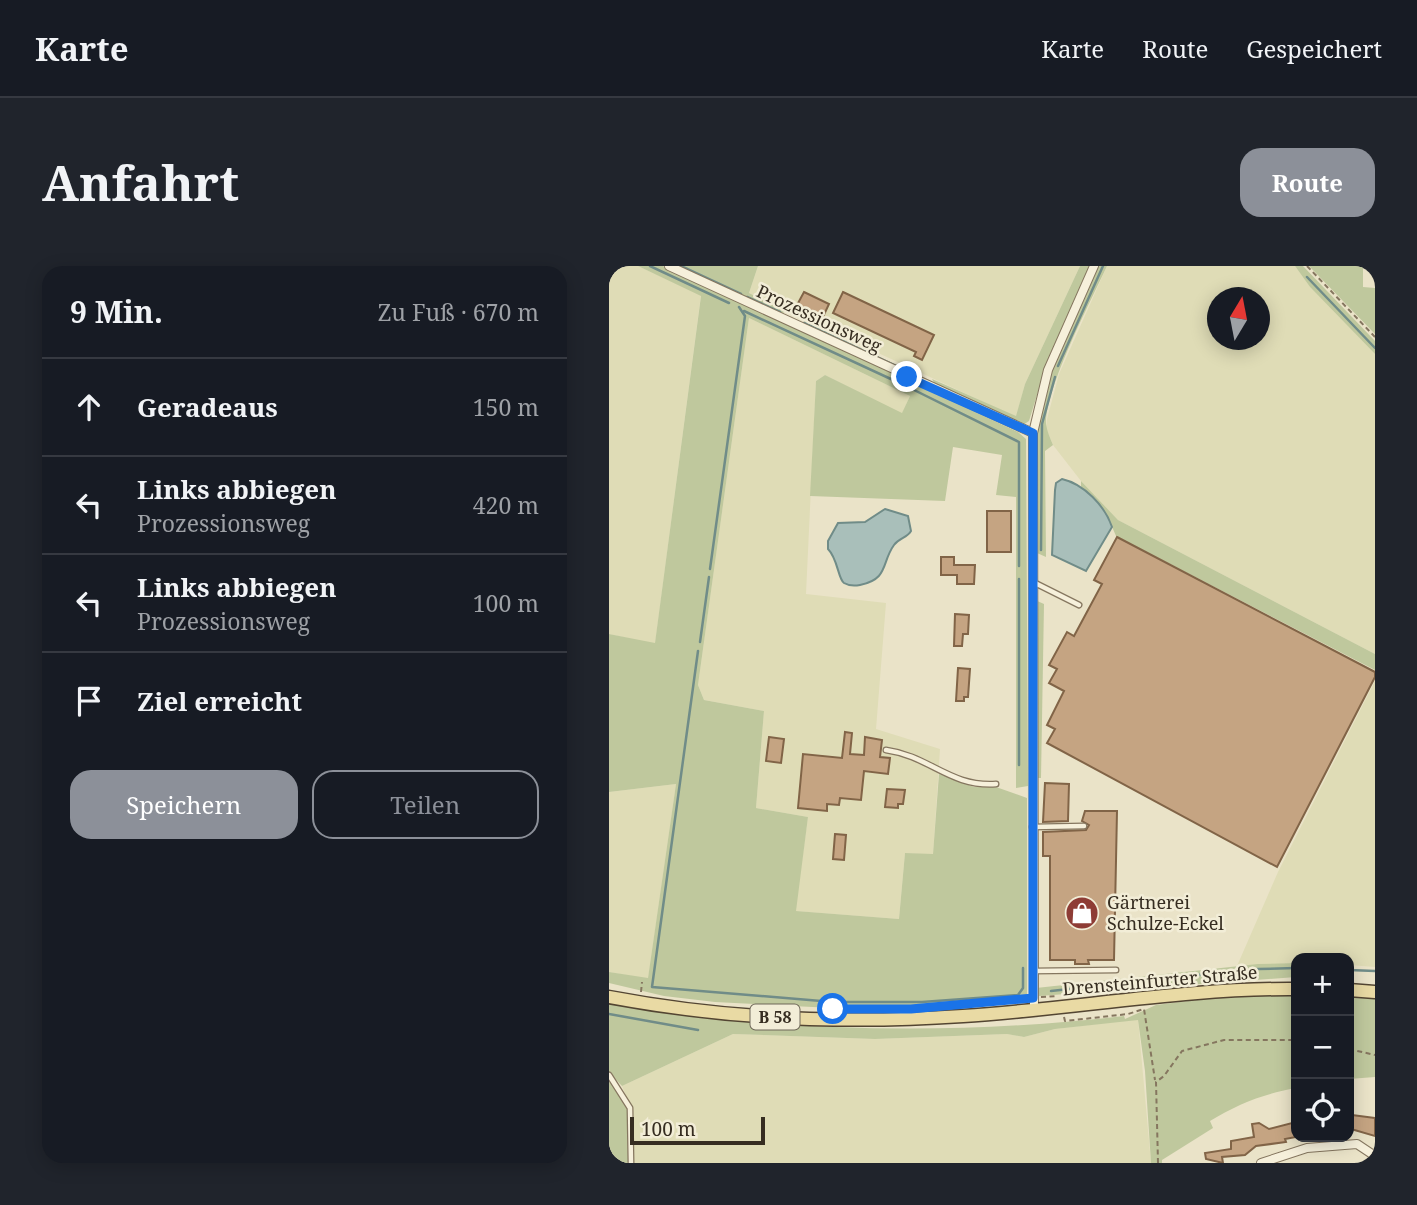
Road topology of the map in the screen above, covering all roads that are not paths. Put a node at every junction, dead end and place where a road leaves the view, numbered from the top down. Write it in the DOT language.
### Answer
graph roads {
  1 [pos="669,266"];
  2 [pos="1094,266"];
  3 [pos="1033,433"];
  4 [pos="1032,582"];
  5 [pos="1079,605"];
  6 [pos="886,750"];
  7 [pos="996,784"];
  8 [pos="1084,826"];
  9 [pos="1031,827"];
  10 [pos="1116,970"];
  11 [pos="1033,971"];
  12 [pos="1291,989"];
  13 [pos="1354,990"];
  14 [pos="1375,992"];
  15 [pos="609,997"];
  16 [pos="1033,1004"];
  17 [pos="609,1075"];
  18 [pos="1375,1156"];
  19 [pos="631,1163"];
  20 [pos="1261,1163"];
  1 -- 3 [label="street, Prozessionsweg"];
  2 -- 3 [label="street"];
  3 -- 4 [label="street"];
  4 -- 5 [label="lane"];
  4 -- 9 [label="street"];
  6 -- 7 [label="lane"];
  8 -- 9 [label="lane"];
  9 -- 11 [label="street"];
  10 -- 11 [label="lane"];
  11 -- 16 [label="street"];
  12 -- 16 [label="main road, Drensteinfurter Straße / B 58"];
  13 -- 14 [label="main road"];
  15 -- 16 [label="main road, Drensteinfurter Straße / B 58"];
  17 -- 19 [label="lane"];
  18 -- 20 [label="street"];
}
